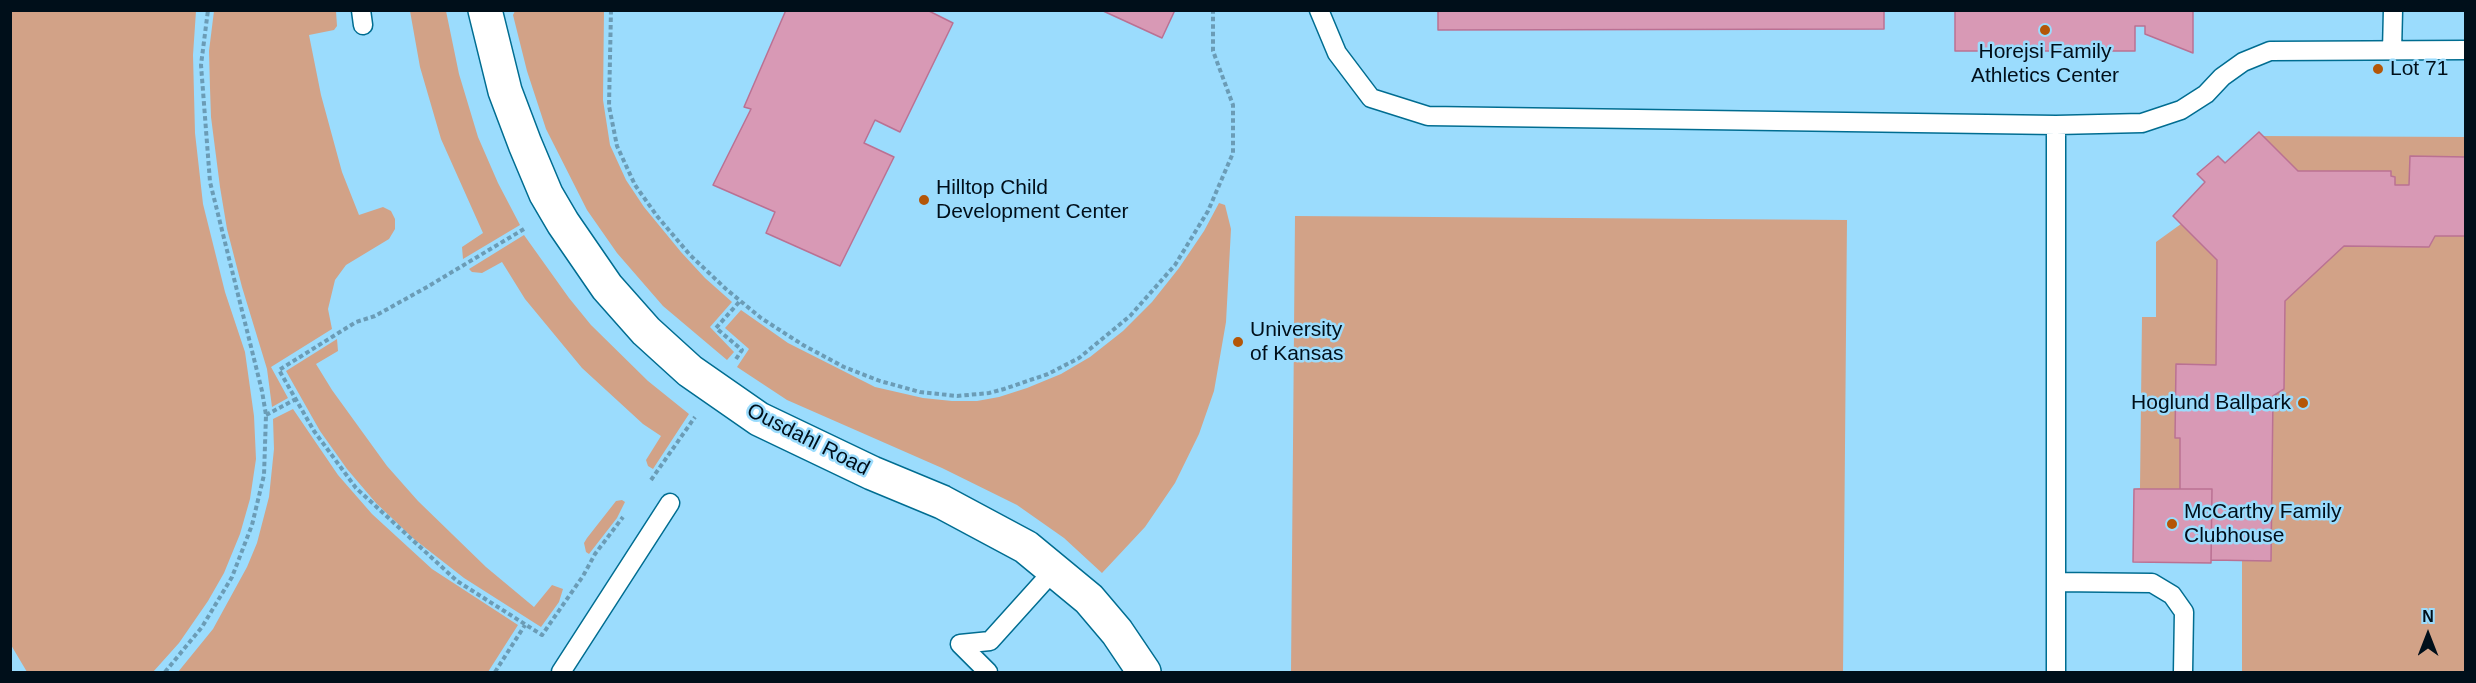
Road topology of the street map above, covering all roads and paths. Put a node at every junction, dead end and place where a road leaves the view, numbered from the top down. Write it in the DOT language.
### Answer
graph roads {
  1 [pos="208,10"];
  2 [pos="485,10"];
  3 [pos="611,10"];
  4 [pos="1213,10"];
  5 [pos="1319,10"];
  6 [pos="2393,10"];
  7 [pos="2466,50"];
  8 [pos="2392,51"];
  9 [pos="2056,125"];
  10 [pos="518,232"];
  11 [pos="740,301"];
  12 [pos="733,363"];
  13 [pos="296,399"];
  14 [pos="266,415"];
  15 [pos="686,429"];
  16 [pos="651,481"];
  17 [pos="670,503"];
  18 [pos="629,509"];
  19 [pos="1054,570"];
  20 [pos="2056,582"];
  21 [pos="525,625"];
  22 [pos="165,672"];
  23 [pos="495,672"];
  24 [pos="561,672"];
  25 [pos="988,672"];
  26 [pos="1144,672"];
  27 [pos="2056,672"];
  28 [pos="2183,672"];
  1 -- 14 [label="path"];
  2 -- 19 [label="street, Ousdahl Road"];
  3 -- 11 [label="path"];
  4 -- 11 [label="path"];
  5 -- 9 [label="lane"];
  6 -- 8 [label="lane"];
  7 -- 8 [label="lane"];
  8 -- 9 [label="lane"];
  9 -- 20 [label="lane"];
  10 -- 13 [label="path"];
  11 -- 12 [label="path"];
  13 -- 14 [label="path"];
  13 -- 21 [label="path"];
  14 -- 22 [label="path"];
  15 -- 16 [label="path"];
  17 -- 24 [label="lane"];
  18 -- 21 [label="path"];
  19 -- 25 [label="lane"];
  19 -- 26 [label="street, Ousdahl Road"];
  20 -- 27 [label="lane"];
  20 -- 28 [label="lane"];
  21 -- 23 [label="path"];
}
